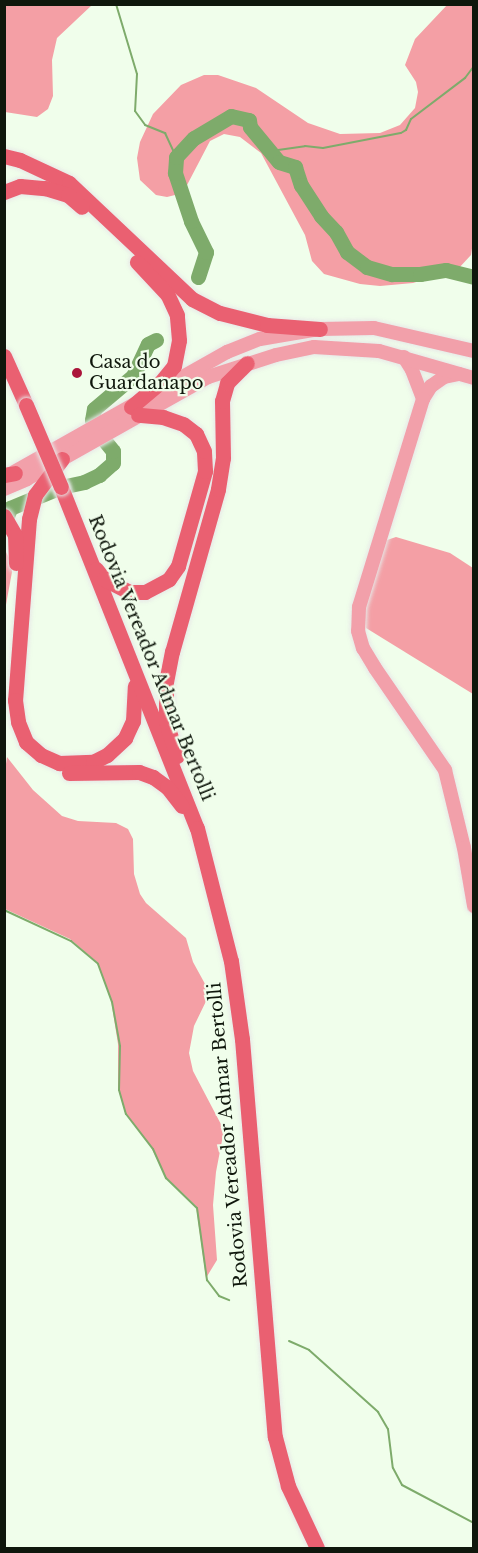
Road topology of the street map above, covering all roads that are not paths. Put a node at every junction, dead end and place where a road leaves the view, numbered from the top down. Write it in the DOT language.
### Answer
graph roads {
  1 [pos="4,156"];
  2 [pos="4,192"];
  3 [pos="320,329"];
  4 [pos="474,351"];
  5 [pos="4,356"];
  6 [pos="404,357"];
  7 [pos="247,363"];
  8 [pos="4,370"];
  9 [pos="459,374"];
  10 [pos="474,378"];
  11 [pos="16,382"];
  12 [pos="423,399"];
  13 [pos="131,413"];
  14 [pos="89,437"];
  15 [pos="62,459"];
  16 [pos="8,475"];
  17 [pos="4,489"];
  18 [pos="4,516"];
  19 [pos="89,560"];
  20 [pos="134,674"];
  21 [pos="197,828"];
  22 [pos="474,906"];
  23 [pos="317,1548"];
  1 -- 3 [label="highway"];
  2 -- 13 [label="highway"];
  3 -- 4 [label="main road"];
  3 -- 13 [label="main road"];
  5 -- 11 [label="highway, Rodovia Vereador Admar Bertolli"];
  6 -- 7 [label="main road"];
  6 -- 9 [label="main road"];
  6 -- 12 [label="main road"];
  7 -- 13 [label="main road"];
  7 -- 21 [label="highway"];
  8 -- 11 [label="highway"];
  9 -- 10 [label="main road"];
  9 -- 12 [label="main road"];
  11 -- 19 [label="highway, Rodovia Vereador Admar Bertolli, bridge"];
  12 -- 22 [label="main road"];
  13 -- 14 [label="main road"];
  13 -- 19 [label="highway"];
  14 -- 15 [label="main road"];
  14 -- 16 [label="main road"];
  15 -- 17 [label="main road"];
  15 -- 20 [label="highway"];
  18 -- 21 [label="highway"];
  19 -- 20 [label="highway, Rodovia Vereador Admar Bertolli"];
  20 -- 21 [label="highway, Rodovia Vereador Admar Bertolli"];
  21 -- 23 [label="highway, Rodovia Vereador Admar Bertolli"];
}
